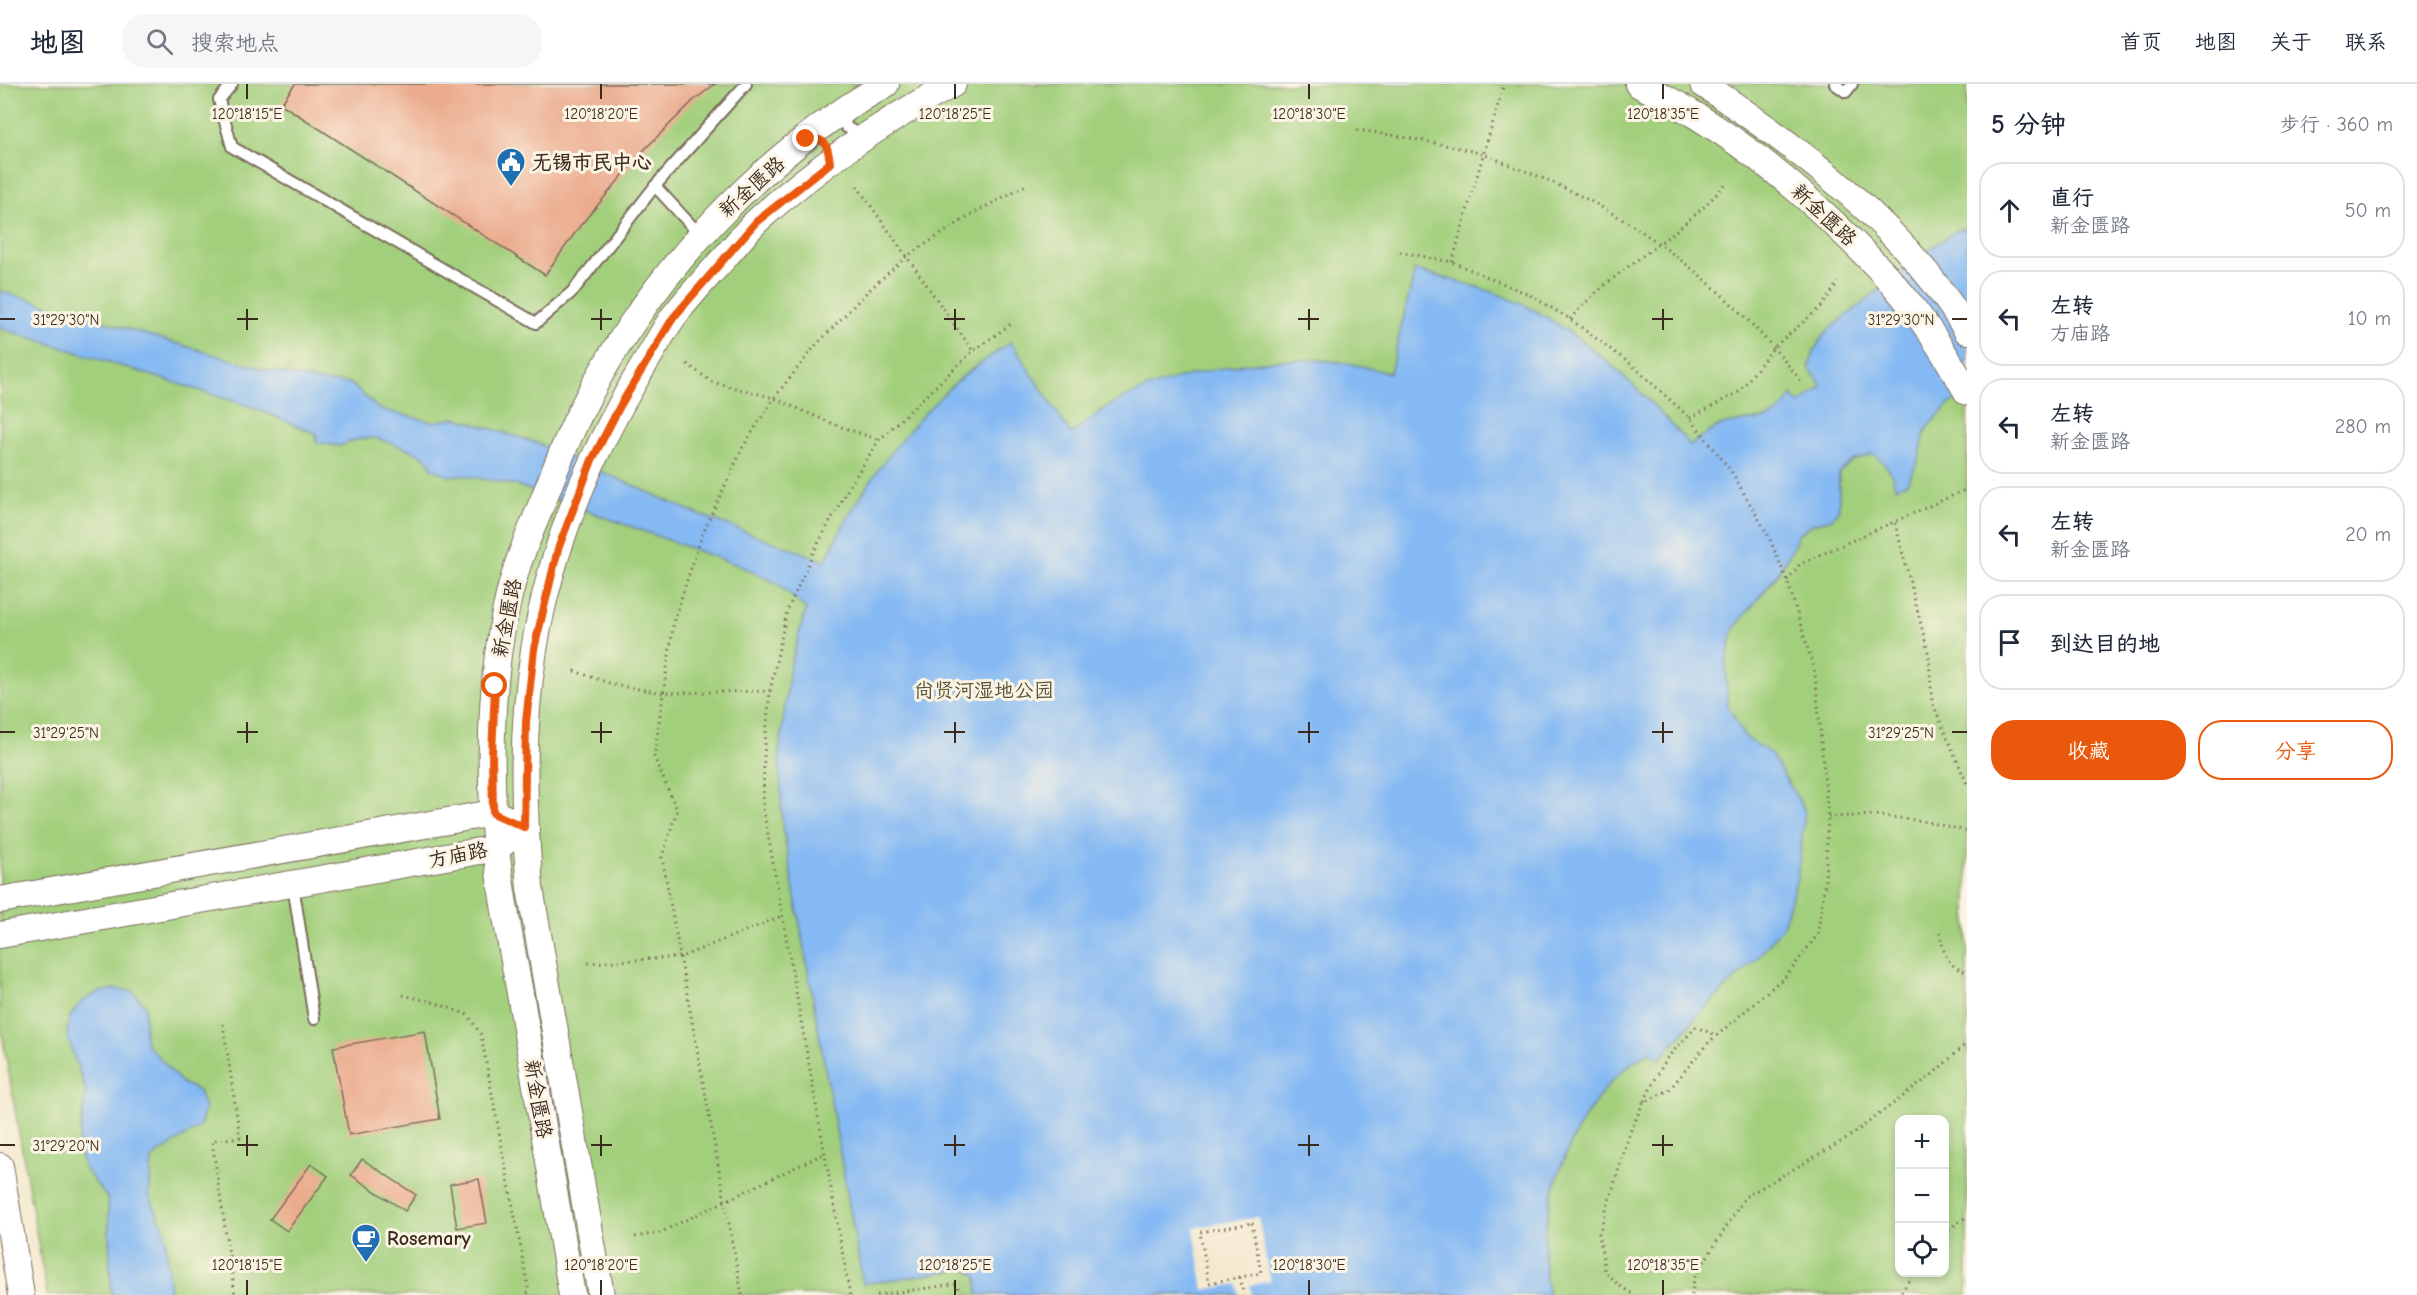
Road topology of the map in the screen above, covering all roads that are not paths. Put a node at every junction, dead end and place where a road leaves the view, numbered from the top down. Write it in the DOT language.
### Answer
graph roads {
  1 [pos="232,84"];
  2 [pos="746,84"];
  3 [pos="886,84"];
  4 [pos="953,84"];
  5 [pos="1638,84"];
  6 [pos="1703,84"];
  7 [pos="1835,84"];
  8 [pos="1852,84"];
  9 [pos="849,107"];
  10 [pos="869,134"];
  11 [pos="822,149"];
  12 [pos="655,186"];
  13 [pos="700,236"];
  14 [pos="1967,331"];
  15 [pos="1967,392"];
  16 [pos="493,813"];
  17 [pos="524,827"];
  18 [pos="497,848"];
  19 [pos="293,885"];
  20 [pos="0,900"];
  21 [pos="0,935"];
  22 [pos="314,1019"];
  23 [pos="0,1166"];
  24 [pos="21,1295"];
  25 [pos="572,1295"];
  26 [pos="601,1295"];
  1 -- 12 [label="lane"];
  2 -- 12 [label="lane"];
  3 -- 9 [label="street, 新金匮路"];
  4 -- 10 [label="street, 新金匮路"];
  5 -- 15 [label="street, 新金匮路"];
  6 -- 14 [label="street, 新金匮路"];
  7 -- 8 [label="lane"];
  9 -- 10 [label="lane"];
  9 -- 11 [label="street, 新金匮路"];
  10 -- 11 [label="street, 新金匮路"];
  11 -- 13 [label="street, 新金匮路"];
  11 -- 17 [label="street, 新金匮路"];
  12 -- 13 [label="lane"];
  13 -- 16 [label="street, 新金匮路"];
  16 -- 17 [label="street, 方庙路"];
  16 -- 18 [label="street, 新金匮路"];
  16 -- 20 [label="street, 方庙路"];
  17 -- 18 [label="street, 方庙路"];
  17 -- 26 [label="street, 新金匮路"];
  18 -- 19 [label="street, 方庙路"];
  18 -- 25 [label="street, 新金匮路"];
  19 -- 21 [label="street, 方庙路"];
  19 -- 22 [label="lane"];
  23 -- 24 [label="street"];
}
